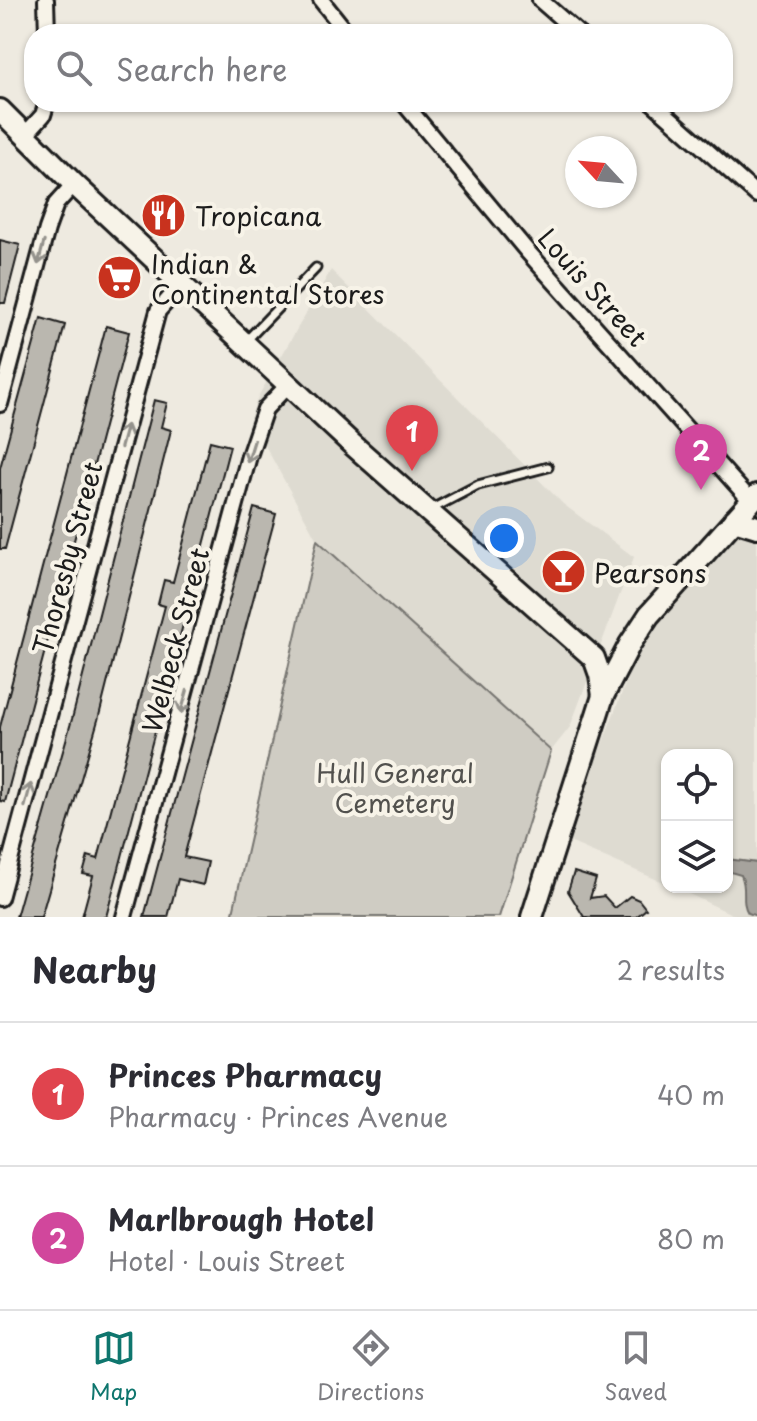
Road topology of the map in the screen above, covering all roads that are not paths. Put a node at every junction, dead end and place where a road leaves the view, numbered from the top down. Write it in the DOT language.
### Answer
graph roads {
  1 [pos="46,0"];
  2 [pos="321,0"];
  3 [pos="540,0"];
  4 [pos="47,24"];
  5 [pos="340,24"];
  6 [pos="568,24"];
  7 [pos="0,110"];
  8 [pos="44,112"];
  9 [pos="411,112"];
  10 [pos="663,112"];
  11 [pos="24,136"];
  12 [pos="74,184"];
  13 [pos="757,195"];
  14 [pos="316,268"];
  15 [pos="182,284"];
  16 [pos="244,343"];
  17 [pos="288,385"];
  18 [pos="0,404"];
  19 [pos="548,467"];
  20 [pos="754,498"];
  21 [pos="428,512"];
  22 [pos="734,520"];
  23 [pos="757,527"];
  24 [pos="630,644"];
  25 [pos="594,658"];
  26 [pos="603,696"];
  27 [pos="0,898"];
  28 [pos="124,917"];
  29 [pos="532,917"];
  1 -- 4 [label="street"];
  2 -- 5 [label="street"];
  3 -- 6 [label="street"];
  7 -- 11 [label="street"];
  8 -- 11 [label="street"];
  9 -- 20 [label="street, Louis Street"];
  10 -- 13 [label="street"];
  11 -- 12 [label="street"];
  12 -- 15 [label="street"];
  12 -- 18 [label="street, one-way"];
  14 -- 16 [label="lane"];
  15 -- 16 [label="street"];
  27 -- 15 [label="street, Thoresby Street, one-way"];
  16 -- 17 [label="street"];
  17 -- 21 [label="street"];
  17 -- 28 [label="street, Welbeck Street, one-way"];
  19 -- 21 [label="lane"];
  20 -- 22 [label="street"];
  21 -- 25 [label="street"];
  22 -- 23 [label="street"];
  22 -- 24 [label="street"];
  24 -- 25 [label="street"];
  24 -- 26 [label="street"];
  25 -- 26 [label="street"];
  26 -- 29 [label="street"];
}
